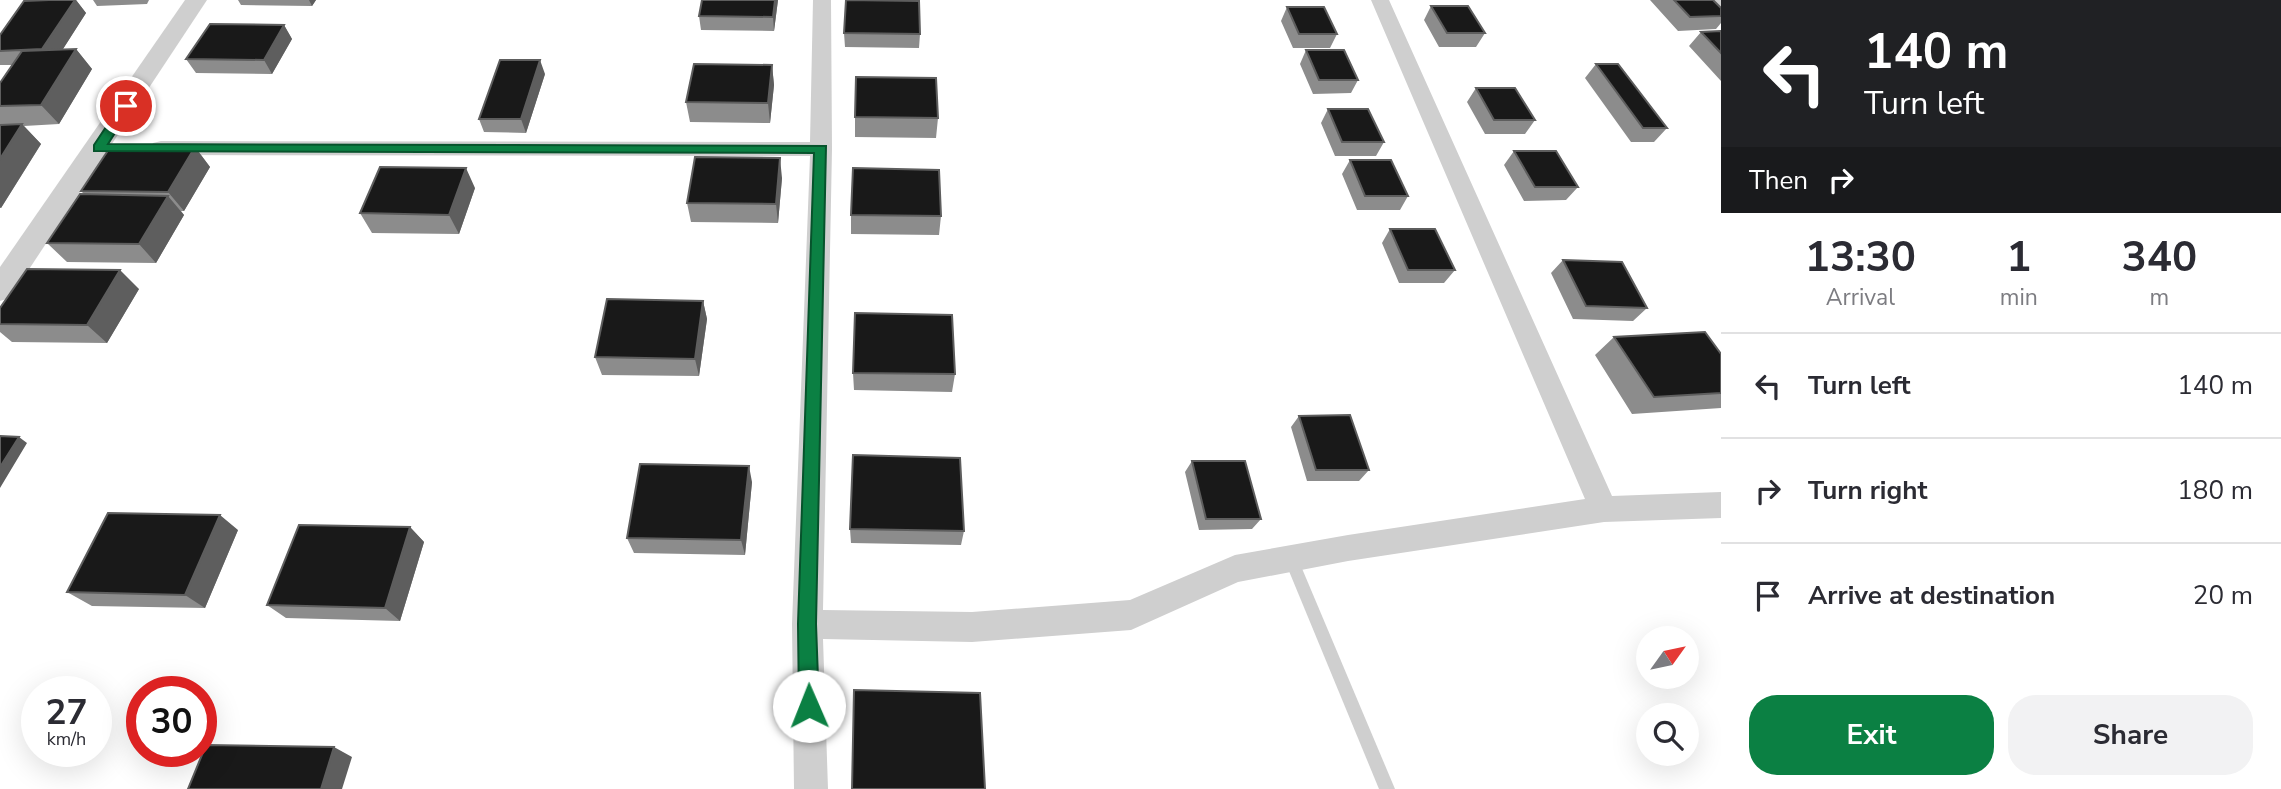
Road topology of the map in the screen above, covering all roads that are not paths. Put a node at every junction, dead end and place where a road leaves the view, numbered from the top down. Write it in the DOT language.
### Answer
graph roads {
  1 [pos="196,0"];
  2 [pos="822,0"];
  3 [pos="1380,0"];
  4 [pos="98,148"];
  5 [pos="821,149"];
  6 [pos="0,290"];
  7 [pos="1721,505"];
  8 [pos="1604,509"];
  9 [pos="1291,559"];
  10 [pos="807,624"];
  11 [pos="811,789"];
  12 [pos="1387,789"];
  1 -- 4 [label="street"];
  2 -- 5 [label="street"];
  3 -- 8 [label="street"];
  4 -- 5 [label="street"];
  4 -- 6 [label="street"];
  5 -- 10 [label="street"];
  7 -- 8 [label="street"];
  8 -- 9 [label="street"];
  9 -- 10 [label="street"];
  9 -- 12 [label="lane"];
  10 -- 11 [label="street"];
}
